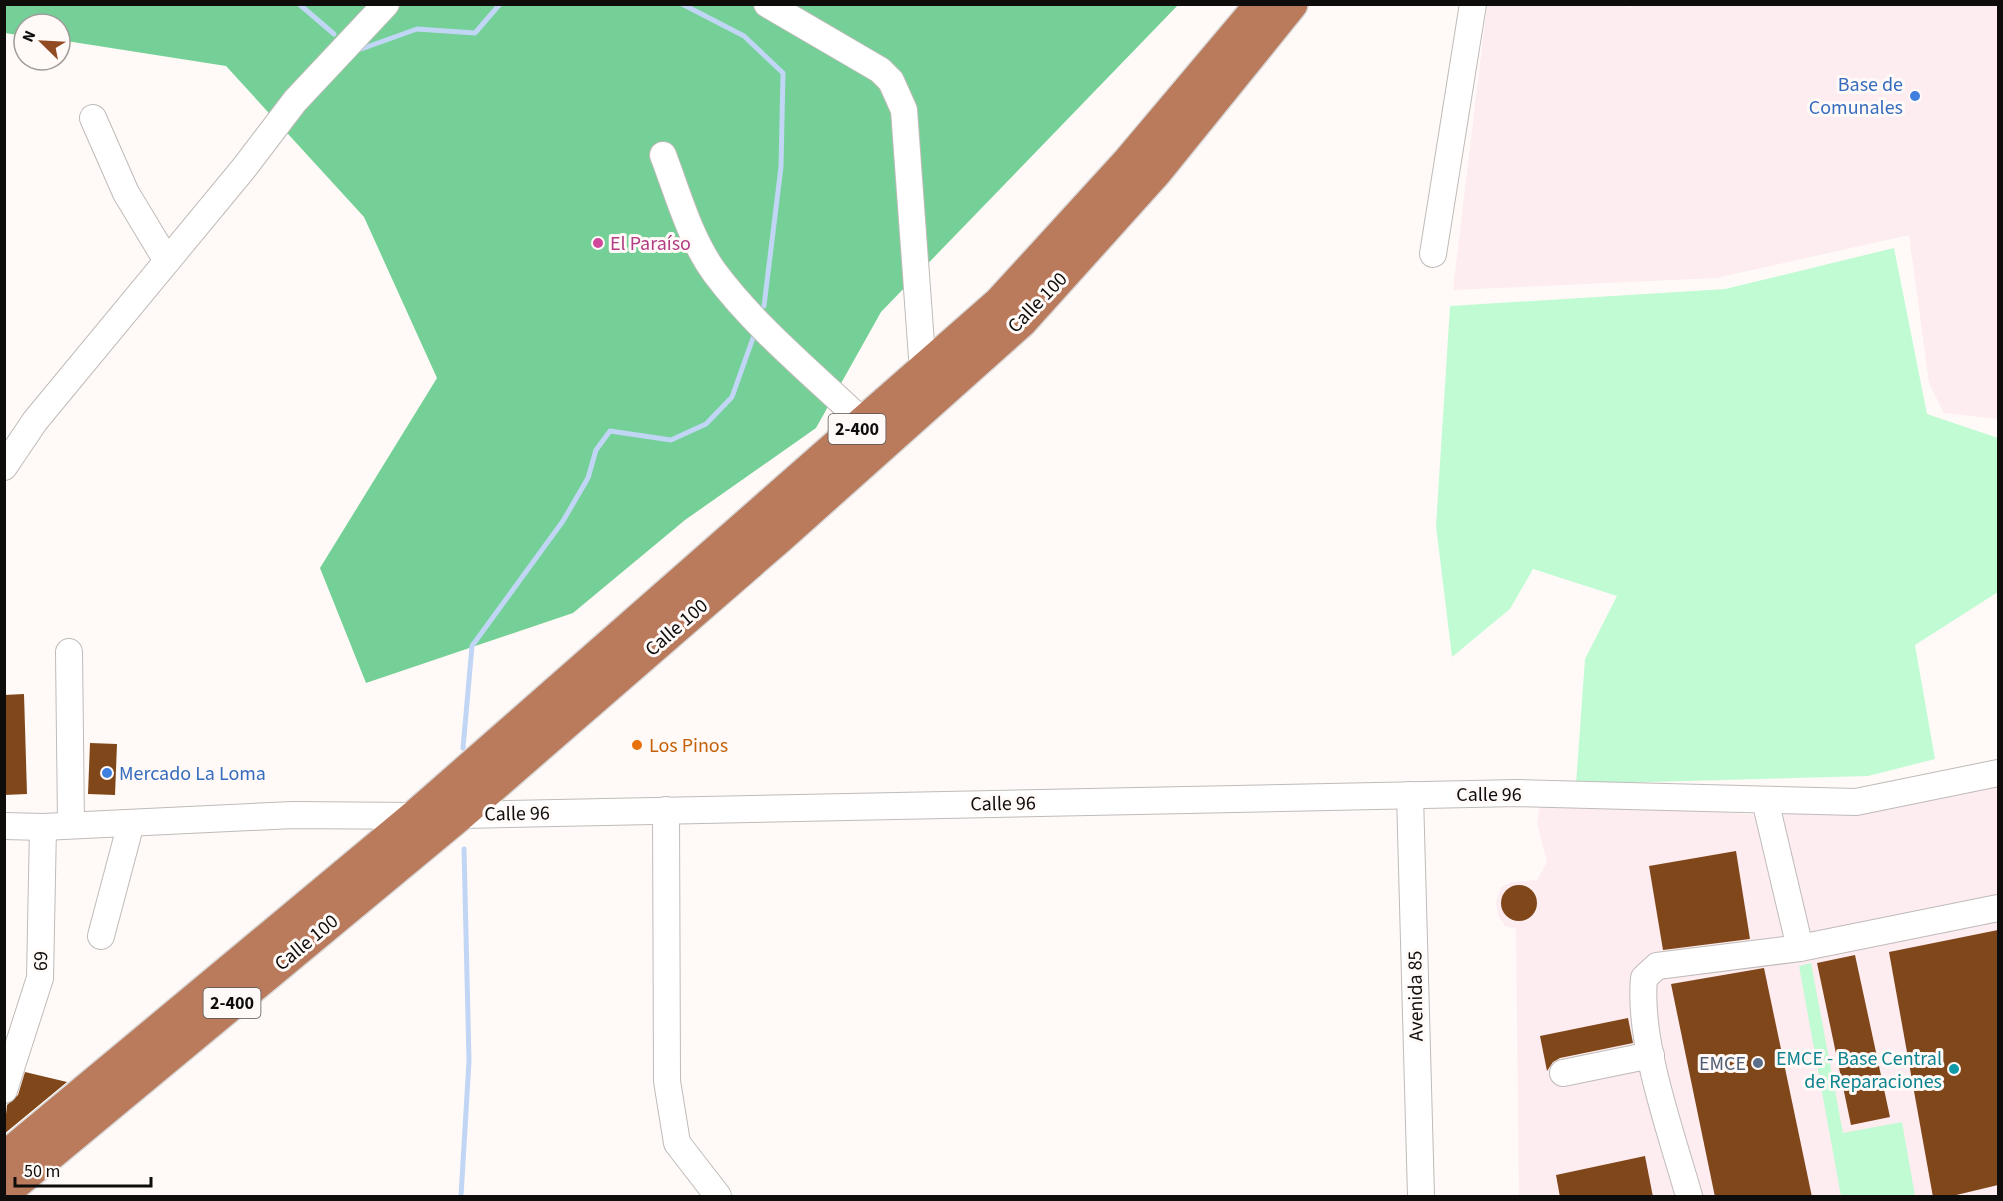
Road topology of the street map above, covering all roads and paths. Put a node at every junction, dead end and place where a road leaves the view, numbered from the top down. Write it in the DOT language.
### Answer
graph roads {
  1 [pos="386,4"];
  2 [pos="766,4"];
  3 [pos="1262,4"];
  4 [pos="1291,4"];
  5 [pos="1473,4"];
  6 [pos="93,118"];
  7 [pos="663,155"];
  8 [pos="1433,254"];
  9 [pos="167,261"];
  10 [pos="923,371"];
  11 [pos="864,423"];
  12 [pos="4,467"];
  13 [pos="69,651"];
  14 [pos="1998,773"];
  15 [pos="1410,795"];
  16 [pos="1765,800"];
  17 [pos="666,810"];
  18 [pos="460,814"];
  19 [pos="416,816"];
  20 [pos="131,823"];
  21 [pos="71,825"];
  22 [pos="4,826"];
  23 [pos="43,827"];
  24 [pos="1998,908"];
  25 [pos="101,936"];
  26 [pos="1800,948"];
  27 [pos="1651,1055"];
  28 [pos="1563,1073"];
  29 [pos="4,1090"];
  30 [pos="4,1159"];
  31 [pos="4,1192"];
  32 [pos="718,1197"];
  33 [pos="1421,1197"];
  34 [pos="1689,1197"];
  1 -- 9 [label="street"];
  2 -- 10 [label="street"];
  3 -- 10 [label="highway, Calle 100 / 2-400"];
  4 -- 18 [label="highway, Calle 100 / 2-400"];
  5 -- 8 [label="street"];
  6 -- 9 [label="street"];
  7 -- 11 [label="street"];
  9 -- 12 [label="street"];
  10 -- 11 [label="highway, Calle 100 / 2-400"];
  11 -- 19 [label="highway, Calle 100 / 2-400"];
  13 -- 21 [label="street"];
  14 -- 16 [label="street, Calle 96"];
  15 -- 16 [label="street, Calle 96"];
  15 -- 17 [label="street, Calle 96"];
  15 -- 33 [label="street, Avenida 85"];
  16 -- 26 [label="street"];
  17 -- 18 [label="street, Calle 96"];
  17 -- 32 [label="street"];
  18 -- 19 [label="street, Calle 96"];
  18 -- 31 [label="highway, Calle 100 / 2-400"];
  19 -- 20 [label="street, Calle 96"];
  19 -- 30 [label="highway, Calle 100 / 2-400"];
  20 -- 21 [label="street, Calle 96"];
  20 -- 25 [label="street"];
  21 -- 23 [label="street, Calle 96"];
  22 -- 23 [label="street, Calle 96"];
  23 -- 29 [label="street, 69"];
  24 -- 26 [label="street"];
  26 -- 27 [label="street"];
  27 -- 28 [label="street"];
  27 -- 34 [label="street"];
}
